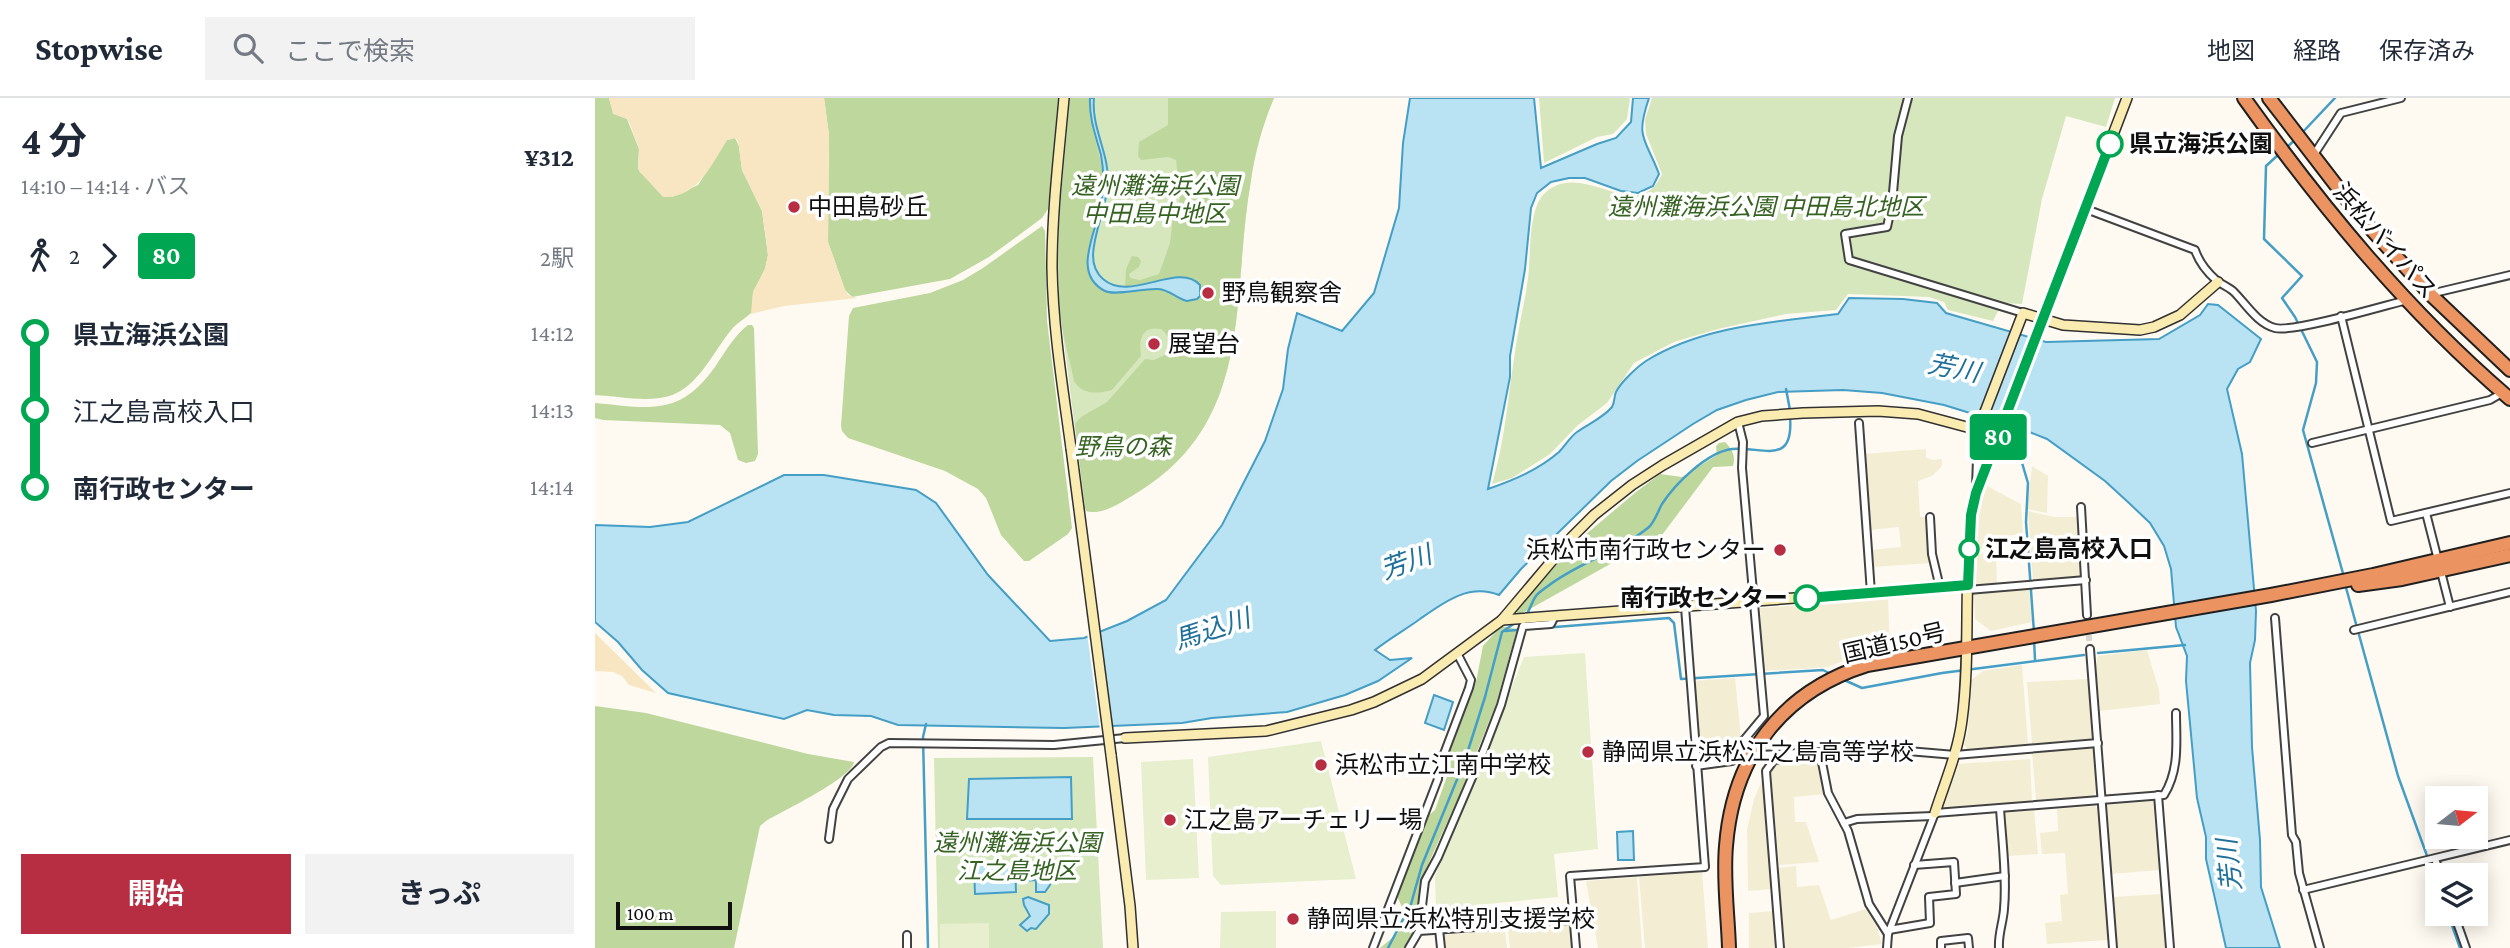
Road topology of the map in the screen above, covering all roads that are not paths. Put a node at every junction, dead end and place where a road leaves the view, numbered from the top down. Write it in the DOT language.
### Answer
graph roads {
  1 [pos="1064,98"];
  2 [pos="1908,98"];
  3 [pos="2127,98"];
  4 [pos="2244,98"];
  5 [pos="2269,98"];
  6 [pos="2401,98"];
  7 [pos="2310,152"];
  8 [pos="2086,209"];
  9 [pos="2510,275"];
  10 [pos="2218,282"];
  11 [pos="2430,294"];
  12 [pos="2407,300"];
  13 [pos="2023,313"];
  14 [pos="2341,316"];
  15 [pos="2041,321"];
  16 [pos="2509,367"];
  17 [pos="2506,396"];
  18 [pos="1738,422"];
  19 [pos="1859,423"];
  20 [pos="1978,430"];
  21 [pos="2369,430"];
  22 [pos="2312,443"];
  23 [pos="2510,492"];
  24 [pos="1976,493"];
  25 [pos="2081,506"];
  26 [pos="2426,513"];
  27 [pos="1930,517"];
  28 [pos="2510,543"];
  29 [pos="2510,555"];
  30 [pos="2439,565"];
  31 [pos="2086,580"];
  32 [pos="1940,588"];
  33 [pos="1968,588"];
  34 [pos="2510,592"];
  35 [pos="1871,593"];
  36 [pos="1754,601"];
  37 [pos="1685,607"];
  38 [pos="2450,607"];
  39 [pos="2087,615"];
  40 [pos="1555,616"];
  41 [pos="2275,618"];
  42 [pos="1502,620"];
  43 [pos="2354,631"];
  44 [pos="1966,648"];
  45 [pos="2090,649"];
  46 [pos="1458,655"];
  47 [pos="2176,713"];
  48 [pos="1125,738"];
  49 [pos="2098,743"];
  50 [pos="1820,752"];
  51 [pos="1759,755"];
  52 [pos="1955,755"];
  53 [pos="1728,757"];
  54 [pos="1696,763"];
  55 [pos="2158,795"];
  56 [pos="2102,800"];
  57 [pos="2000,808"];
  58 [pos="1934,814"];
  59 [pos="1844,823"];
  60 [pos="829,839"];
  61 [pos="2510,841"];
  62 [pos="2435,859"];
  63 [pos="2436,863"];
  64 [pos="1913,865"];
  65 [pos="2005,876"];
  66 [pos="1955,883"];
  67 [pos="2303,890"];
  68 [pos="1574,920"];
  69 [pos="2459,926"];
  70 [pos="1439,929"];
  71 [pos="1419,931"];
  72 [pos="1888,932"];
  73 [pos="907,934"];
  74 [pos="907,948"];
  75 [pos="1133,948"];
  76 [pos="1373,948"];
  77 [pos="1409,948"];
  78 [pos="1441,948"];
  79 [pos="1576,948"];
  80 [pos="1729,948"];
  81 [pos="1780,948"];
  82 [pos="1887,948"];
  83 [pos="1941,948"];
  84 [pos="1969,948"];
  85 [pos="1999,948"];
  86 [pos="2113,948"];
  87 [pos="2170,948"];
  88 [pos="2320,948"];
  89 [pos="2466,948"];
  1 -- 75 [label="street, bridge"];
  2 -- 13 [label="street"];
  3 -- 8 [label="street"];
  4 -- 12 [label="highway, 浜松バイパス"];
  5 -- 7 [label="highway, 浜松バイパス"];
  6 -- 7 [label="street"];
  7 -- 11 [label="highway, 浜松バイパス"];
  8 -- 10 [label="street"];
  8 -- 15 [label="street"];
  9 -- 11 [label="street"];
  10 -- 14 [label="street"];
  10 -- 15 [label="street"];
  11 -- 16 [label="highway, 浜松バイパス"];
  12 -- 14 [label="street"];
  12 -- 17 [label="highway, 浜松バイパス"];
  13 -- 15 [label="street"];
  13 -- 20 [label="street"];
  14 -- 21 [label="street"];
  15 -- 24 [label="street"];
  17 -- 21 [label="street"];
  18 -- 20 [label="street"];
  18 -- 36 [label="street"];
  18 -- 42 [label="street"];
  19 -- 35 [label="street"];
  20 -- 24 [label="street"];
  21 -- 22 [label="street"];
  21 -- 26 [label="street"];
  23 -- 26 [label="street"];
  24 -- 33 [label="street"];
  25 -- 31 [label="street"];
  26 -- 30 [label="street"];
  27 -- 32 [label="street"];
  28 -- 30 [label="highway, 国道150号"];
  29 -- 30 [label="highway, 国道150号"];
  30 -- 38 [label="street"];
  30 -- 44 [label="highway, 国道150号"];
  31 -- 33 [label="street"];
  31 -- 39 [label="street"];
  32 -- 33 [label="street"];
  32 -- 35 [label="street"];
  33 -- 44 [label="street"];
  34 -- 38 [label="street"];
  35 -- 36 [label="street"];
  36 -- 37 [label="street"];
  36 -- 54 [label="street"];
  37 -- 40 [label="street"];
  37 -- 54 [label="street"];
  38 -- 43 [label="street"];
  40 -- 42 [label="street"];
  40 -- 71 [label="street"];
  41 -- 67 [label="street"];
  42 -- 46 [label="street"];
  44 -- 52 [label="street"];
  44 -- 80 [label="highway, 国道150号"];
  45 -- 49 [label="street"];
  46 -- 48 [label="street"];
  46 -- 76 [label="street"];
  47 -- 55 [label="street"];
  48 -- 60 [label="street"];
  49 -- 52 [label="street"];
  49 -- 56 [label="street"];
  50 -- 51 [label="street"];
  50 -- 52 [label="street"];
  50 -- 59 [label="street"];
  50 -- 81 [label="street"];
  52 -- 58 [label="street"];
  53 -- 54 [label="street"];
  54 -- 68 [label="street"];
  55 -- 56 [label="street"];
  55 -- 87 [label="street"];
  56 -- 57 [label="street"];
  56 -- 86 [label="street"];
  57 -- 58 [label="street"];
  57 -- 65 [label="street"];
  58 -- 59 [label="street"];
  58 -- 64 [label="street"];
  59 -- 72 [label="street"];
  61 -- 62 [label="street"];
  62 -- 63 [label="street"];
  62 -- 67 [label="street"];
  64 -- 66 [label="street"];
  64 -- 72 [label="street"];
  65 -- 66 [label="street"];
  65 -- 85 [label="street"];
  66 -- 72 [label="street"];
  67 -- 88 [label="street"];
  68 -- 70 [label="street"];
  68 -- 79 [label="street"];
  69 -- 89 [label="street"];
  70 -- 71 [label="street"];
  70 -- 78 [label="street"];
  71 -- 77 [label="street"];
  72 -- 82 [label="street"];
  73 -- 74 [label="street"];
  83 -- 84 [label="street"];
}
